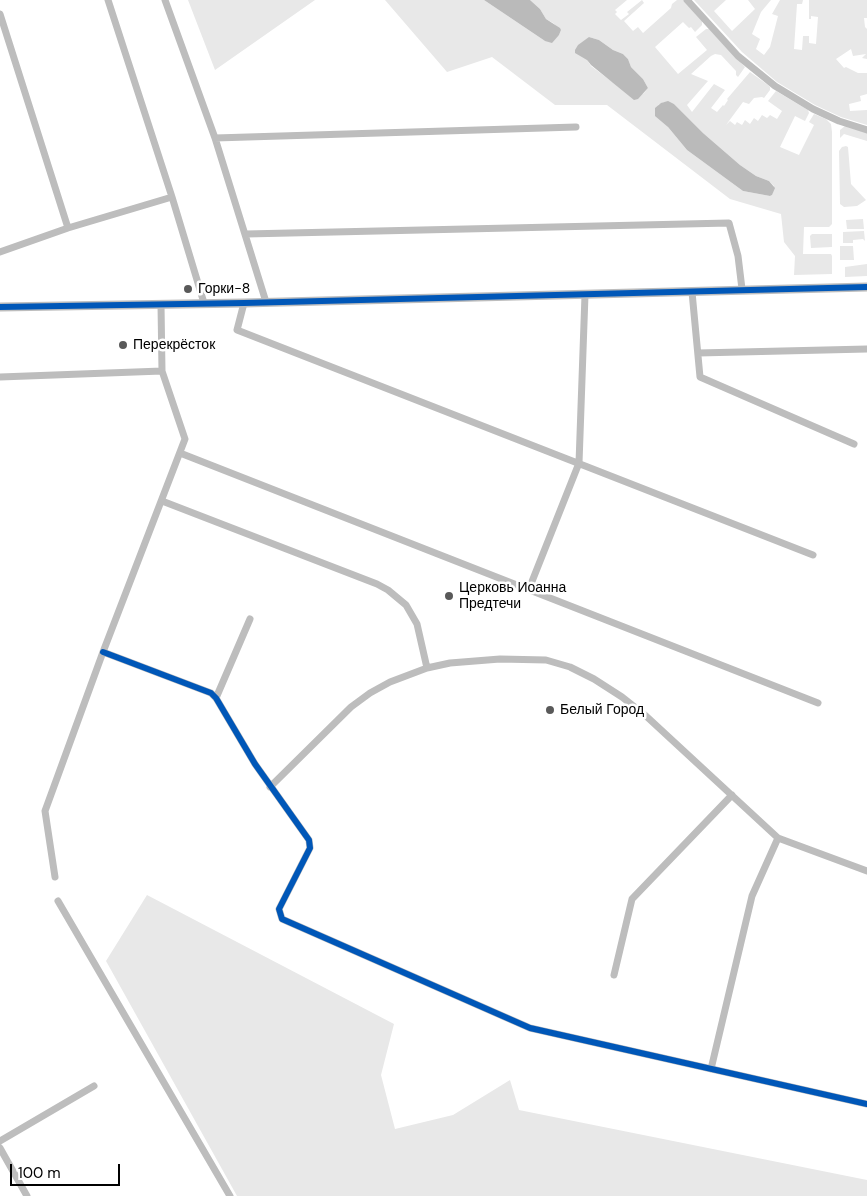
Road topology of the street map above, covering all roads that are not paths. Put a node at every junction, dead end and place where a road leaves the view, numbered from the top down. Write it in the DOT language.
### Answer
graph roads {
  1 [pos="108,0"];
  2 [pos="165,0"];
  3 [pos="687,0"];
  4 [pos="0,14"];
  5 [pos="576,127"];
  6 [pos="867,130"];
  7 [pos="216,138"];
  8 [pos="172,197"];
  9 [pos="68,228"];
  10 [pos="246,234"];
  11 [pos="0,252"];
  12 [pos="867,287"];
  13 [pos="742,289"];
  14 [pos="692,292"];
  15 [pos="585,295"];
  16 [pos="266,302"];
  17 [pos="204,303"];
  18 [pos="244,303"];
  19 [pos="161,304"];
  20 [pos="0,307"];
  21 [pos="867,349"];
  22 [pos="698,353"];
  23 [pos="162,371"];
  24 [pos="0,377"];
  25 [pos="854,444"];
  26 [pos="180,453"];
  27 [pos="580,462"];
  28 [pos="162,501"];
  29 [pos="813,555"];
  30 [pos="529,588"];
  31 [pos="250,619"];
  32 [pos="104,652"];
  33 [pos="427,668"];
  34 [pos="216,698"];
  35 [pos="818,702"];
  36 [pos="270,787"];
  37 [pos="732,795"];
  38 [pos="778,838"];
  39 [pos="867,871"];
  40 [pos="54,876"];
  41 [pos="58,901"];
  42 [pos="614,975"];
  43 [pos="711,1069"];
  44 [pos="94,1086"];
  45 [pos="867,1104"];
  46 [pos="0,1141"];
  47 [pos="0,1148"];
  48 [pos="27,1196"];
  49 [pos="230,1196"];
  1 -- 8 [label="street"];
  2 -- 7 [label="street"];
  3 -- 6 [label="street"];
  4 -- 9 [label="street"];
  5 -- 7 [label="street"];
  7 -- 10 [label="street"];
  8 -- 9 [label="street"];
  8 -- 17 [label="street"];
  9 -- 11 [label="street"];
  10 -- 13 [label="street"];
  10 -- 16 [label="street"];
  12 -- 13 [label="street"];
  13 -- 14 [label="street"];
  14 -- 15 [label="street"];
  14 -- 22 [label="street"];
  15 -- 16 [label="street"];
  15 -- 27 [label="street"];
  16 -- 18 [label="street"];
  17 -- 18 [label="street"];
  17 -- 19 [label="street"];
  18 -- 27 [label="street"];
  19 -- 20 [label="street"];
  19 -- 23 [label="street"];
  21 -- 22 [label="street"];
  22 -- 25 [label="street"];
  23 -- 24 [label="street"];
  23 -- 26 [label="street"];
  26 -- 28 [label="street"];
  26 -- 30 [label="street"];
  27 -- 29 [label="street"];
  27 -- 30 [label="street"];
  28 -- 32 [label="street"];
  28 -- 33 [label="street"];
  30 -- 35 [label="street"];
  31 -- 34 [label="street"];
  32 -- 34 [label="street"];
  32 -- 40 [label="street"];
  33 -- 36 [label="street"];
  33 -- 37 [label="street"];
  34 -- 36 [label="street"];
  36 -- 43 [label="street"];
  37 -- 38 [label="street"];
  37 -- 42 [label="street"];
  38 -- 39 [label="street"];
  38 -- 43 [label="street"];
  41 -- 49 [label="street"];
  43 -- 45 [label="street"];
  44 -- 46 [label="street"];
  47 -- 48 [label="street"];
}
